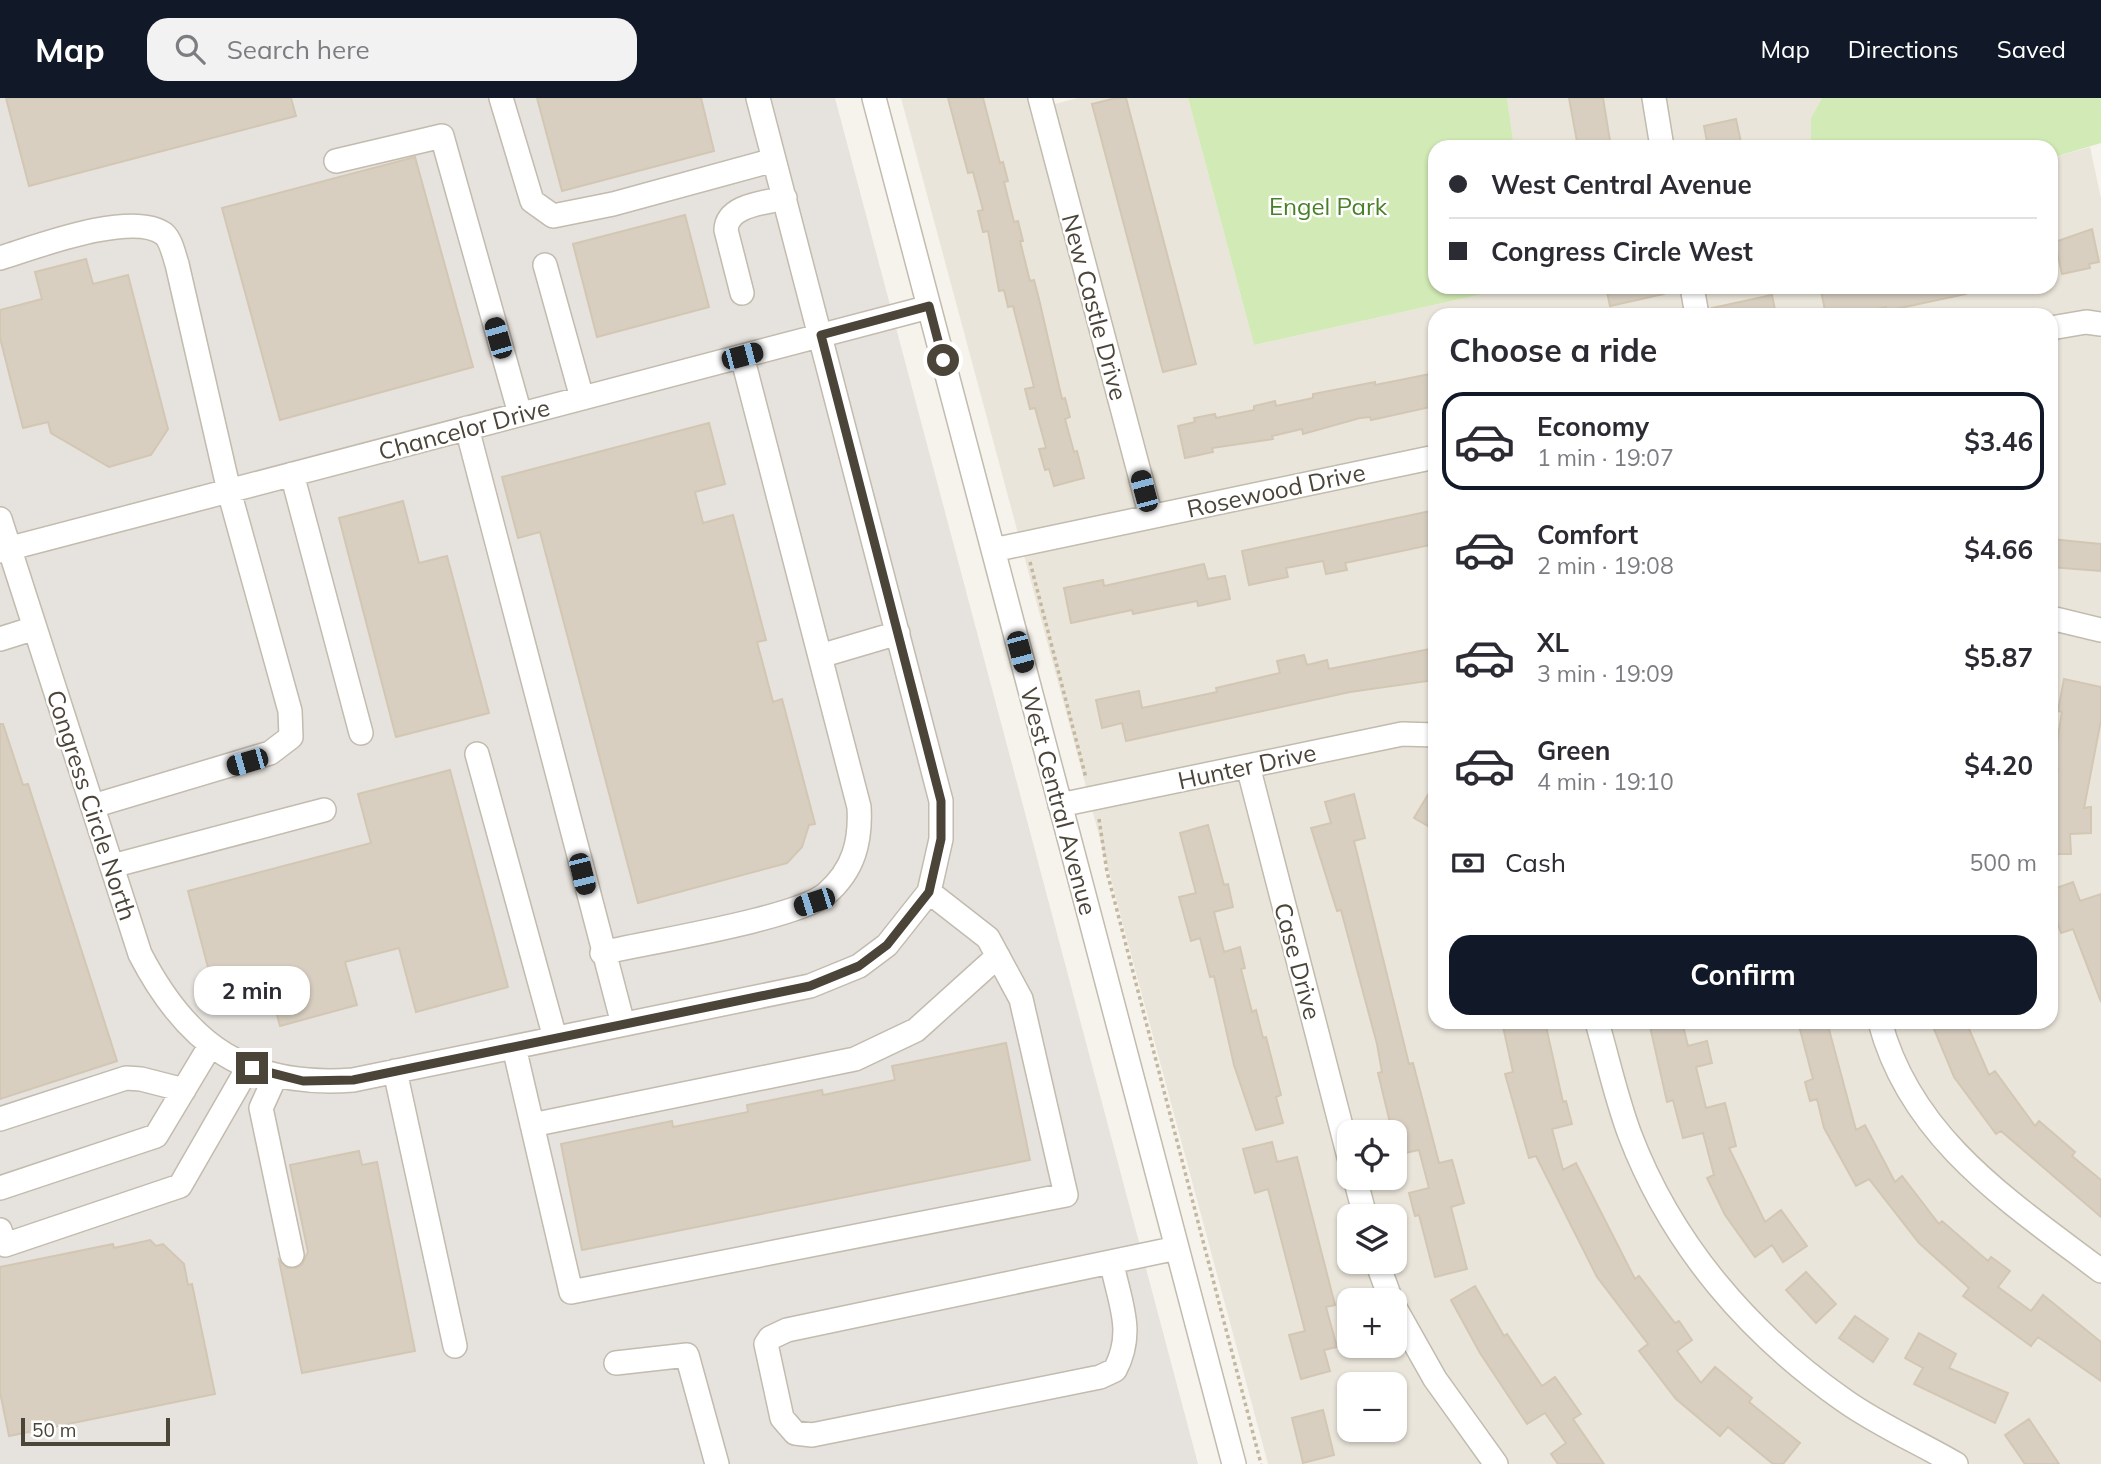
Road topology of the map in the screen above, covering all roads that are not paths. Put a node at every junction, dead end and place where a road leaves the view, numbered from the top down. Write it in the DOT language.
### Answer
graph roads {
  1 [pos="501,98"];
  2 [pos="758,98"];
  3 [pos="874,98"];
  4 [pos="1040,98"];
  5 [pos="1654,98"];
  6 [pos="1661,140"];
  7 [pos="775,160"];
  8 [pos="336,161"];
  9 [pos="785,198"];
  10 [pos="0,258"];
  11 [pos="545,265"];
  12 [pos="742,293"];
  13 [pos="929,306"];
  14 [pos="2101,324"];
  15 [pos="2058,327"];
  16 [pos="821,335"];
  17 [pos="742,356"];
  18 [pos="582,398"];
  19 [pos="520,414"];
  20 [pos="467,428"];
  21 [pos="1428,458"];
  22 [pos="292,474"];
  23 [pos="229,491"];
  24 [pos="1150,517"];
  25 [pos="0,519"];
  26 [pos="5,550"];
  27 [pos="993,550"];
  28 [pos="2058,620"];
  29 [pos="35,628"];
  30 [pos="2101,630"];
  31 [pos="898,633"];
  32 [pos="0,639"];
  33 [pos="820,656"];
  34 [pos="362,733"];
  35 [pos="1428,735"];
  36 [pos="477,754"];
  37 [pos="1248,766"];
  38 [pos="1060,805"];
  39 [pos="93,806"];
  40 [pos="324,810"];
  41 [pos="112,866"];
  42 [pos="929,892"];
  43 [pos="602,953"];
  44 [pos="998,956"];
  45 [pos="623,1024"];
  46 [pos="1599,1029"];
  47 [pos="1883,1029"];
  48 [pos="555,1038"];
  49 [pos="210,1046"];
  50 [pos="514,1047"];
  51 [pos="241,1062"];
  52 [pos="395,1071"];
  53 [pos="275,1075"];
  54 [pos="184,1090"];
  55 [pos="0,1119"];
  56 [pos="1339,1120"];
  57 [pos="532,1125"];
  58 [pos="0,1188"];
  59 [pos="0,1230"];
  60 [pos="1177,1248"];
  61 [pos="292,1255"];
  62 [pos="1112,1264"];
  63 [pos="2101,1271"];
  64 [pos="1407,1329"];
  65 [pos="455,1346"];
  66 [pos="616,1363"];
  67 [pos="717,1464"];
  68 [pos="1234,1464"];
  69 [pos="1496,1464"];
  70 [pos="1956,1464"];
  1 -- 7 [label="street"];
  2 -- 7 [label="street"];
  3 -- 13 [label="street, West Central Avenue"];
  4 -- 24 [label="street, New Castle Drive"];
  5 -- 6 [label="street"];
  7 -- 9 [label="street"];
  8 -- 19 [label="street"];
  9 -- 12 [label="street"];
  9 -- 16 [label="street"];
  10 -- 23 [label="street"];
  11 -- 18 [label="street"];
  13 -- 16 [label="street, Chancelor Drive"];
  13 -- 27 [label="street, West Central Avenue"];
  14 -- 15 [label="street"];
  16 -- 17 [label="street, Chancelor Drive"];
  16 -- 31 [label="street"];
  17 -- 18 [label="street, Chancelor Drive"];
  17 -- 33 [label="street"];
  18 -- 19 [label="street, Chancelor Drive"];
  19 -- 20 [label="street, Chancelor Drive"];
  20 -- 22 [label="street, Chancelor Drive"];
  20 -- 43 [label="street"];
  21 -- 24 [label="street, Rosewood Drive"];
  22 -- 23 [label="street, Chancelor Drive"];
  22 -- 34 [label="street"];
  23 -- 26 [label="street, Chancelor Drive"];
  23 -- 39 [label="street"];
  24 -- 27 [label="street, Rosewood Drive"];
  25 -- 26 [label="street, Congress Circle North"];
  26 -- 29 [label="street, Congress Circle North"];
  27 -- 38 [label="street, West Central Avenue"];
  28 -- 30 [label="street"];
  29 -- 32 [label="street"];
  29 -- 39 [label="street, Congress Circle North"];
  31 -- 33 [label="street"];
  31 -- 42 [label="street"];
  33 -- 43 [label="street"];
  35 -- 37 [label="street, Hunter Drive"];
  36 -- 48 [label="street"];
  37 -- 38 [label="street, Hunter Drive"];
  37 -- 56 [label="street, Case Drive"];
  38 -- 60 [label="street, West Central Avenue"];
  39 -- 41 [label="street, Congress Circle North"];
  40 -- 41 [label="street"];
  41 -- 49 [label="street, Congress Circle North"];
  42 -- 44 [label="street"];
  42 -- 45 [label="street, Congress Circle North"];
  43 -- 45 [label="street"];
  44 -- 57 [label="street"];
  44 -- 57 [label="street"];
  45 -- 48 [label="street, Congress Circle North"];
  46 -- 70 [label="street"];
  47 -- 63 [label="street"];
  48 -- 50 [label="street, Congress Circle North"];
  49 -- 51 [label="street, Congress Circle North"];
  49 -- 54 [label="street"];
  50 -- 52 [label="street, Congress Circle North"];
  50 -- 57 [label="street"];
  51 -- 53 [label="street, Congress Circle North"];
  51 -- 59 [label="street"];
  52 -- 53 [label="street, Congress Circle North"];
  52 -- 65 [label="street"];
  53 -- 61 [label="street"];
  54 -- 55 [label="street"];
  54 -- 58 [label="street"];
  60 -- 62 [label="street"];
  60 -- 68 [label="street, West Central Avenue"];
  62 -- 62 [label="street"];
  64 -- 69 [label="street"];
  66 -- 67 [label="street"];
}
